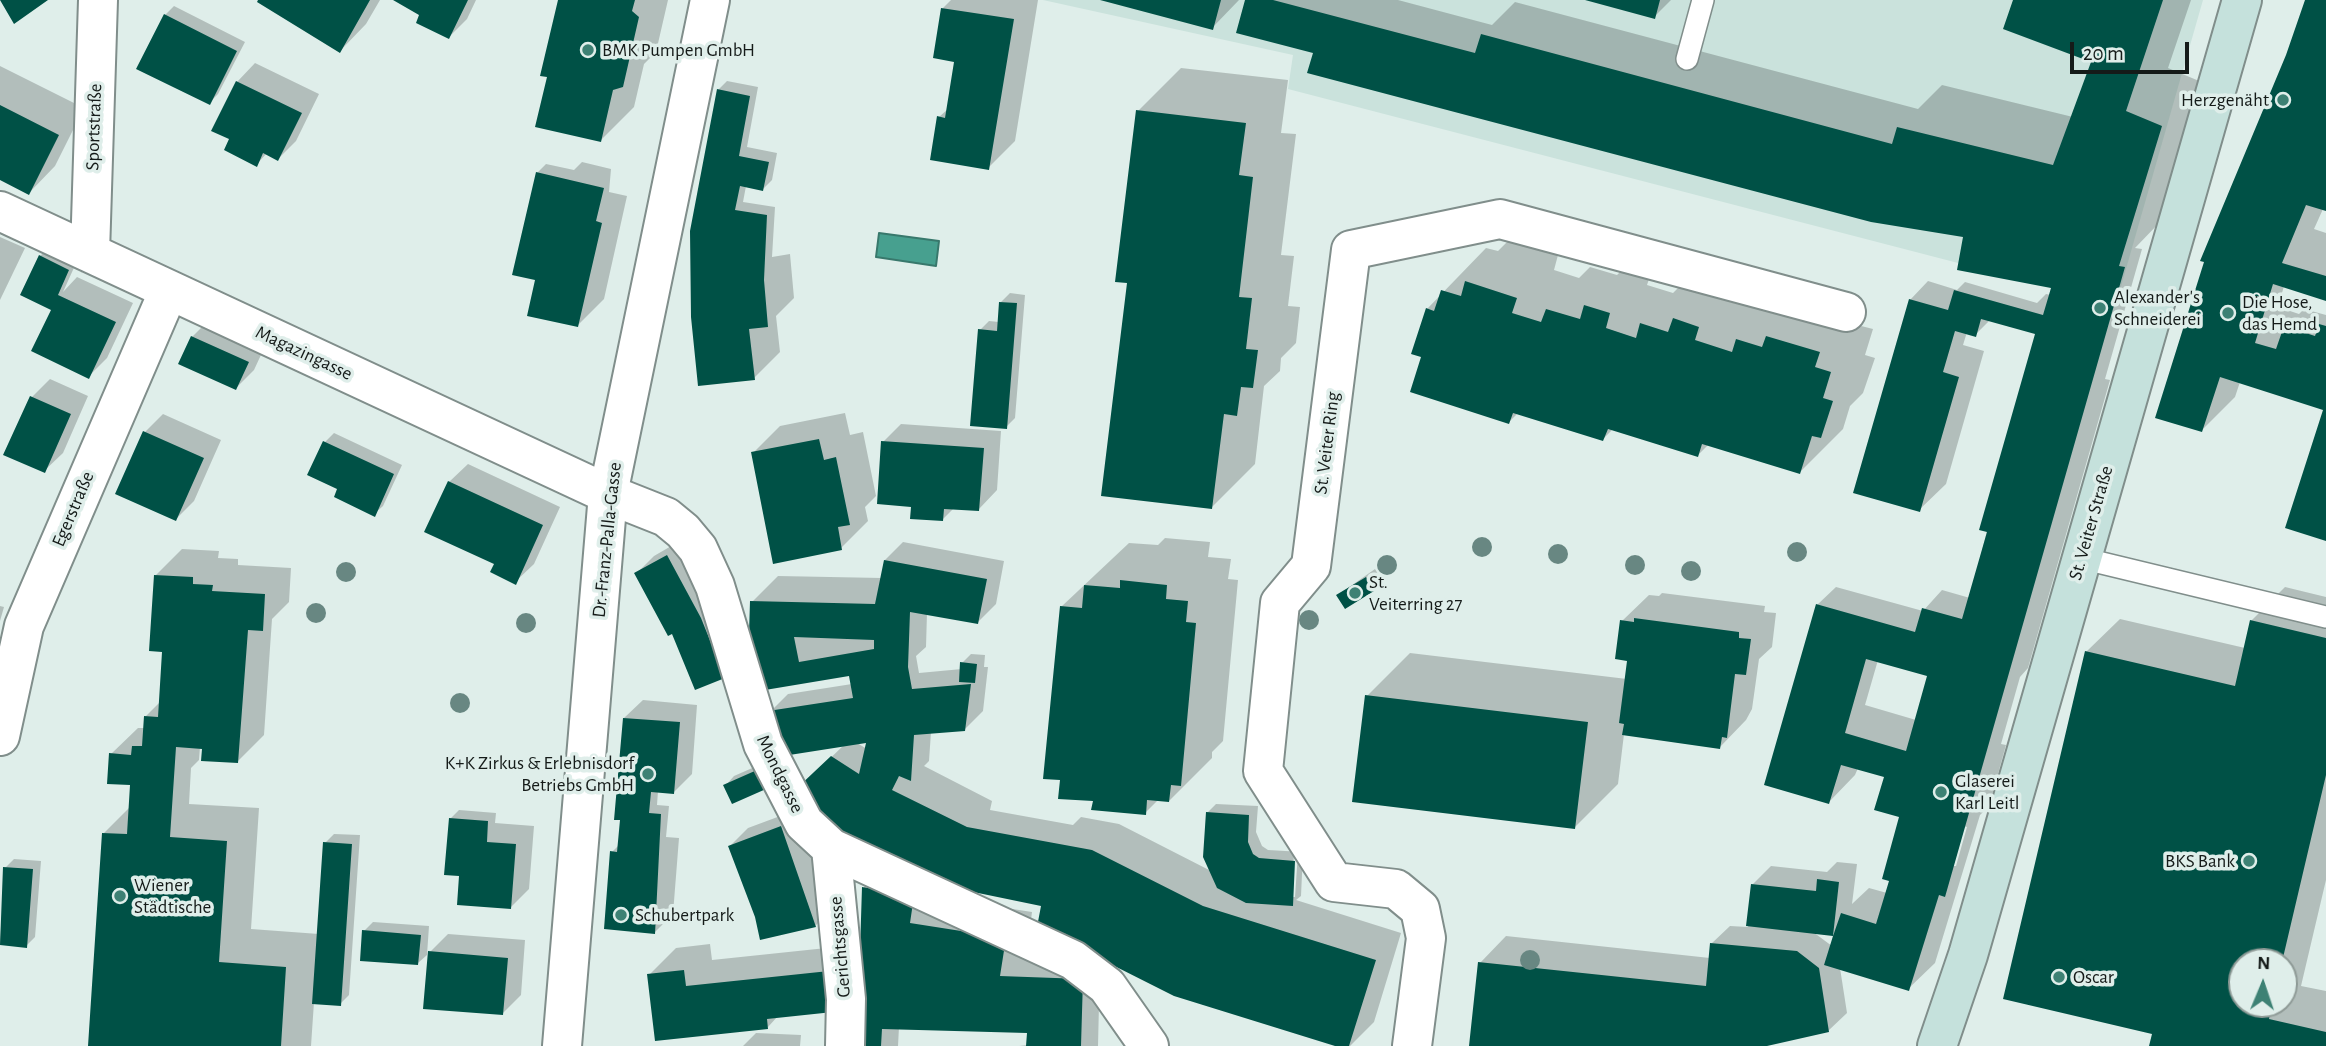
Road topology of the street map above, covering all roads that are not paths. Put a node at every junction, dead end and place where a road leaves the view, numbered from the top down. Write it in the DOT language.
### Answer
graph roads {
  1 [pos="98,0"];
  2 [pos="710,0"];
  3 [pos="1703,0"];
  4 [pos="2242,0"];
  5 [pos="1687,59"];
  6 [pos="0,211"];
  7 [pos="90,253"];
  8 [pos="169,290"];
  9 [pos="1846,312"];
  10 [pos="608,494"];
  11 [pos="2081,558"];
  12 [pos="2326,617"];
  13 [pos="0,736"];
  14 [pos="831,848"];
  15 [pos="562,1046"];
  16 [pos="845,1046"];
  17 [pos="1149,1046"];
  18 [pos="1412,1046"];
  19 [pos="1937,1046"];
  1 -- 7 [label="street, Sportstraße"];
  2 -- 10 [label="street, Dr.-Franz-Palla-Gasse"];
  3 -- 5 [label="lane"];
  4 -- 11 [label="main road, St. Veiter Straße"];
  6 -- 7 [label="street, Magazingasse"];
  7 -- 8 [label="street, Magazingasse"];
  8 -- 10 [label="street, Magazingasse"];
  8 -- 13 [label="street, Egerstraße"];
  9 -- 18 [label="street, St. Veiter Ring"];
  10 -- 14 [label="street, Mondgasse"];
  10 -- 15 [label="street, Dr.-Franz-Palla-Gasse"];
  11 -- 12 [label="lane"];
  11 -- 19 [label="main road, St. Veiter Straße"];
  14 -- 16 [label="street, Gerichtsgasse"];
  14 -- 17 [label="street, Mondgasse"];
}
